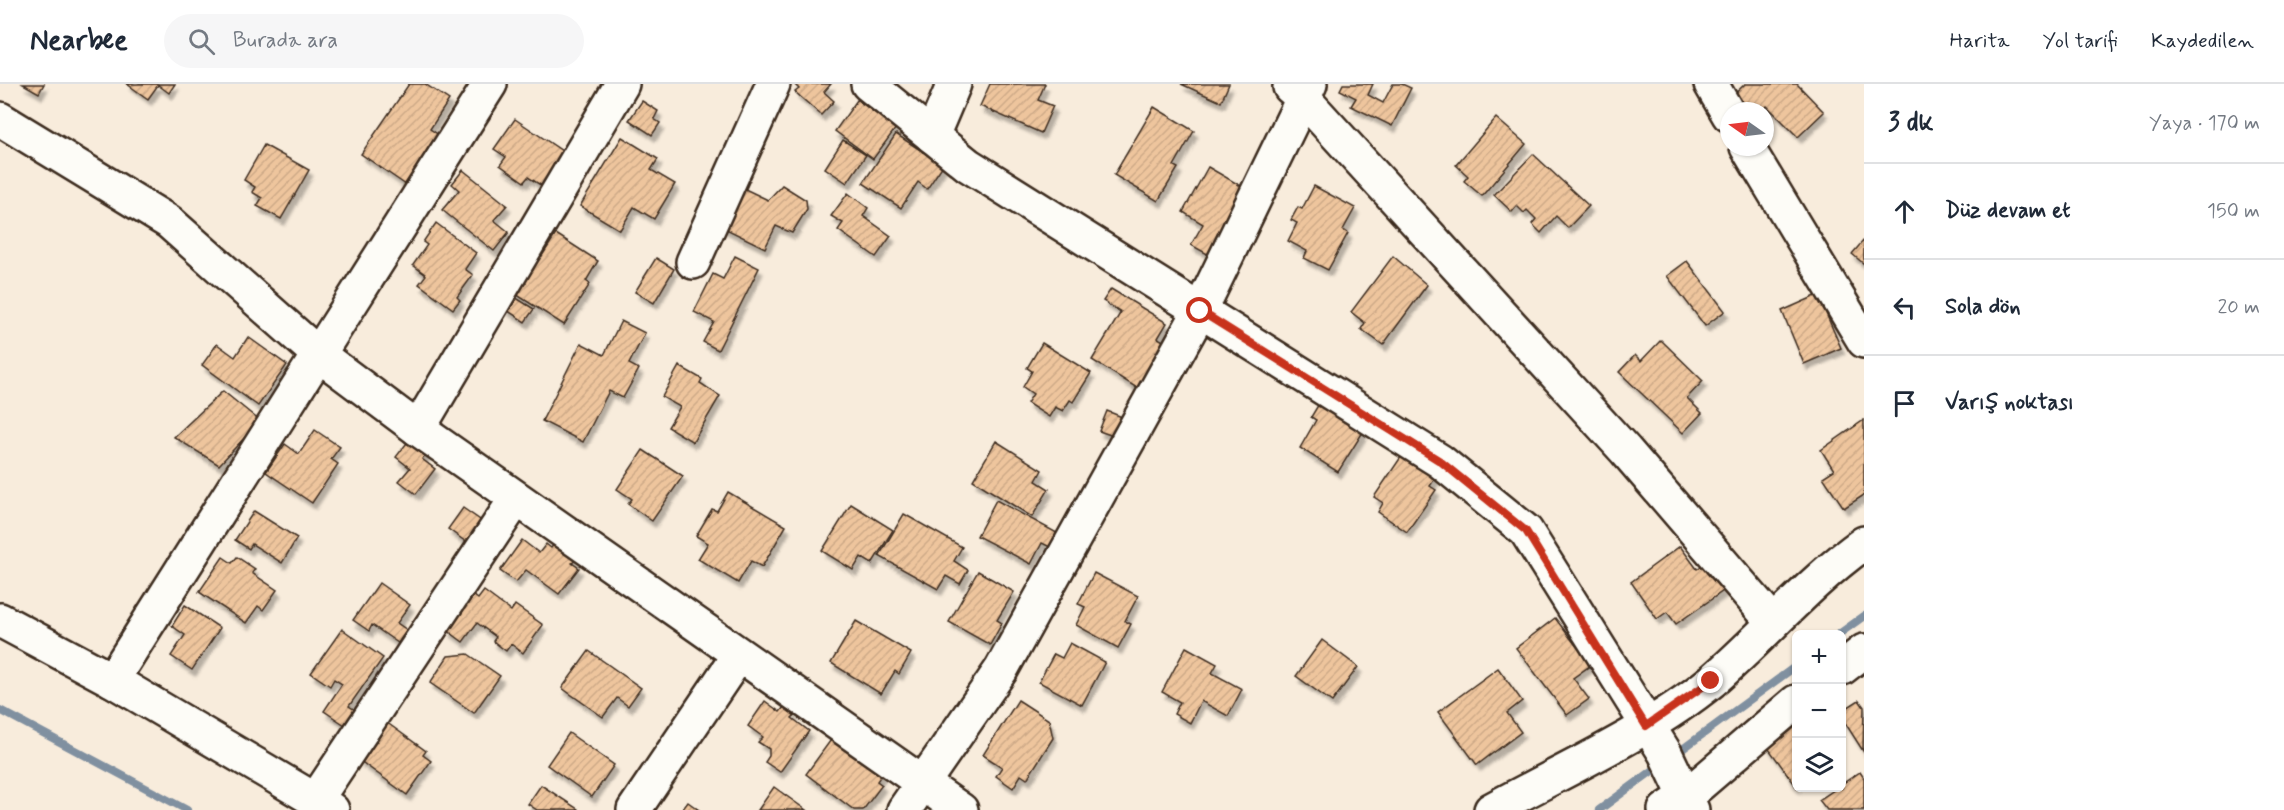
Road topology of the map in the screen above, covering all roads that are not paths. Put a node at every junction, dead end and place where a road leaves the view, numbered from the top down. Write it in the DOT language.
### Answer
graph roads {
  1 [pos="490,84"];
  2 [pos="622,84"];
  3 [pos="773,84"];
  4 [pos="868,84"];
  5 [pos="954,84"];
  6 [pos="1300,89"];
  7 [pos="0,119"];
  8 [pos="932,136"];
  9 [pos="1752,156"];
  10 [pos="693,262"];
  11 [pos="1200,311"];
  12 [pos="1864,341"];
  13 [pos="319,355"];
  14 [pos="418,429"];
  15 [pos="516,499"];
  16 [pos="1864,543"];
  17 [pos="0,620"];
  18 [pos="1773,622"];
  19 [pos="1864,651"];
  20 [pos="738,656"];
  21 [pos="1846,665"];
  22 [pos="112,680"];
  23 [pos="1792,706"];
  24 [pos="1646,726"];
  25 [pos="925,783"];
  26 [pos="1676,789"];
  27 [pos="323,805"];
  28 [pos="634,810"];
  29 [pos="904,810"];
  30 [pos="961,810"];
  31 [pos="1491,810"];
  1 -- 13 [label="street"];
  2 -- 14 [label="street"];
  3 -- 10 [label="street"];
  4 -- 8 [label="street"];
  5 -- 8 [label="street"];
  6 -- 11 [label="street"];
  6 -- 18 [label="street"];
  7 -- 13 [label="street"];
  8 -- 11 [label="street"];
  9 -- 12 [label="street"];
  11 -- 24 [label="street"];
  11 -- 25 [label="street"];
  13 -- 14 [label="street"];
  13 -- 22 [label="street"];
  14 -- 15 [label="street"];
  15 -- 20 [label="street"];
  15 -- 27 [label="street"];
  16 -- 18 [label="street"];
  17 -- 22 [label="street"];
  18 -- 24 [label="street"];
  19 -- 21 [label="street"];
  20 -- 25 [label="street"];
  20 -- 28 [label="street"];
  22 -- 27 [label="street"];
  23 -- 26 [label="street"];
  24 -- 26 [label="street"];
  24 -- 31 [label="street"];
  25 -- 29 [label="street"];
  25 -- 30 [label="street"];
}
